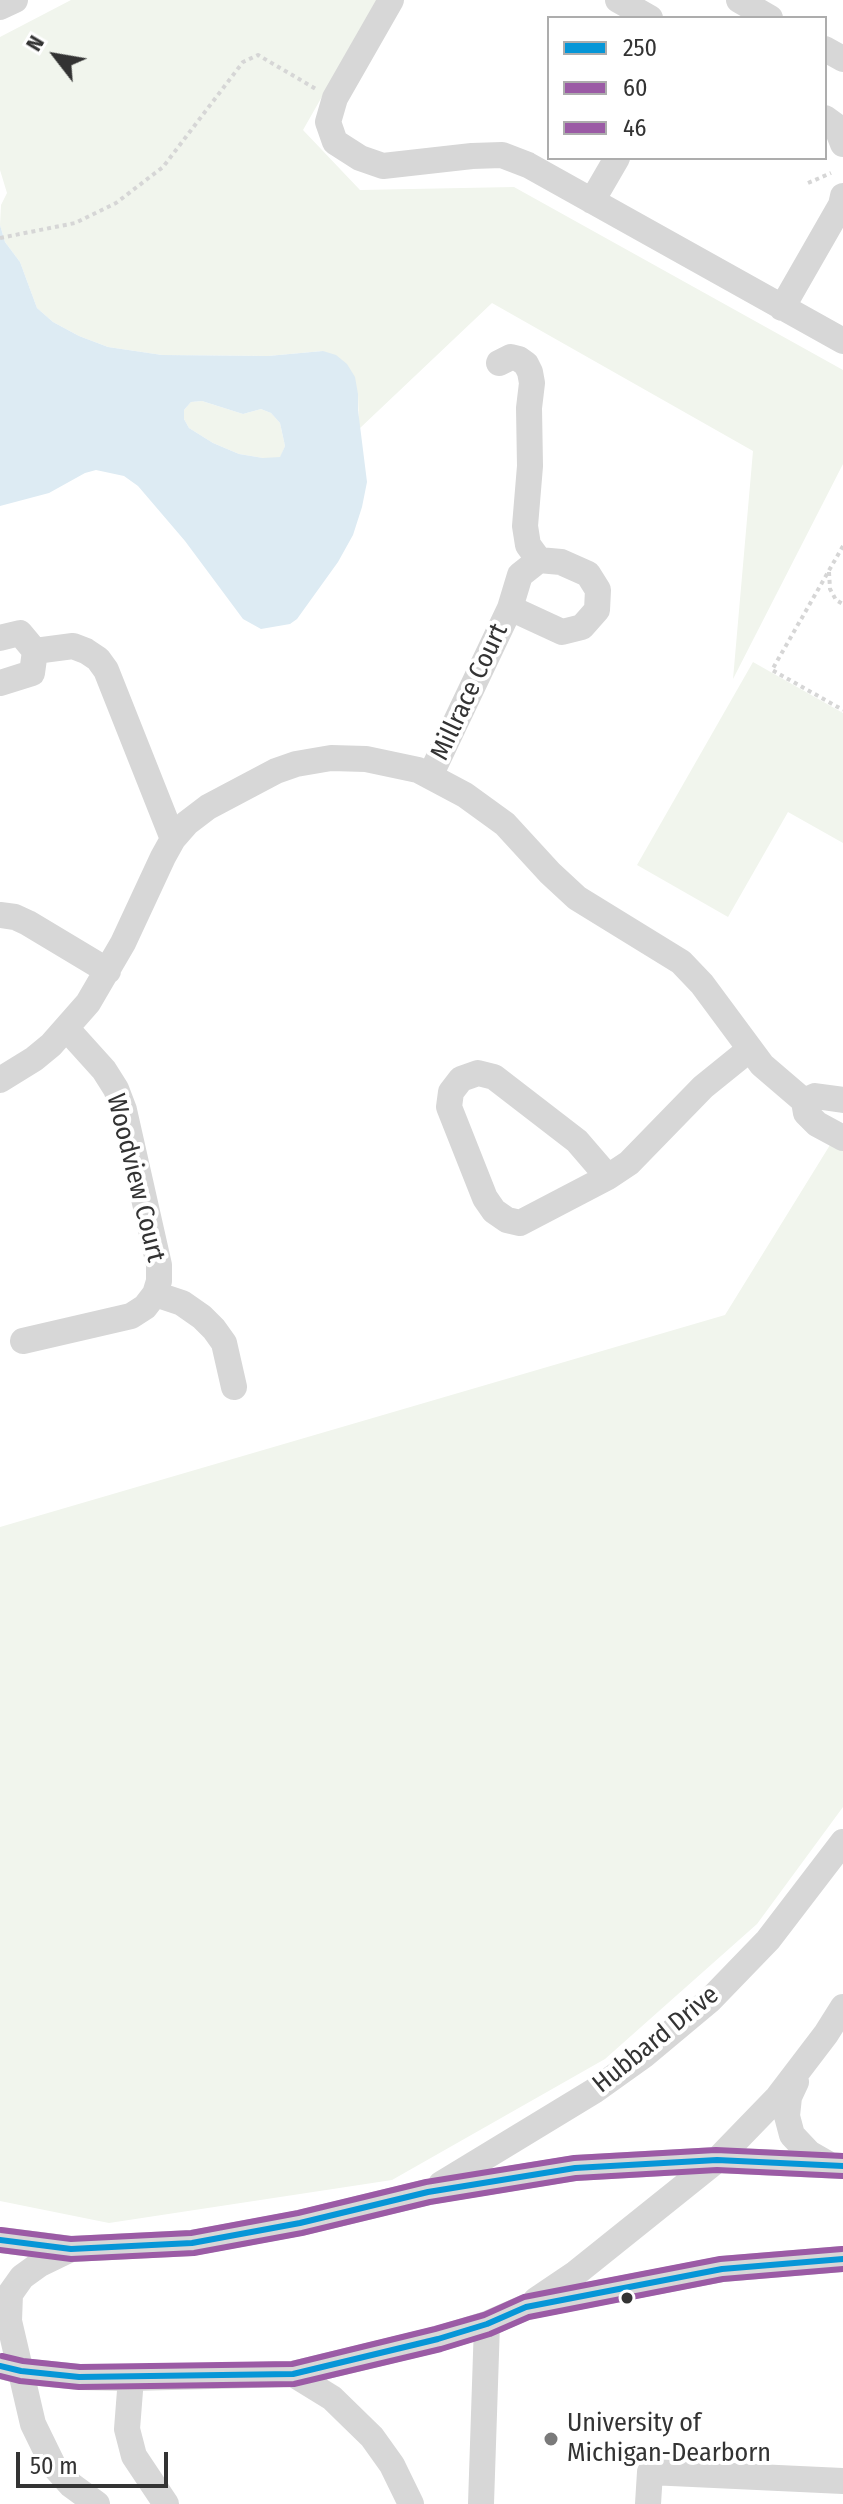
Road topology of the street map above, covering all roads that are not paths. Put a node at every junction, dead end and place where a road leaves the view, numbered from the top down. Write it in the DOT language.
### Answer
graph roads {
  1 [pos="15,0"];
  2 [pos="391,0"];
  3 [pos="618,0"];
  4 [pos="739,0"];
  5 [pos="0,7"];
  6 [pos="646,16"];
  7 [pos="767,16"];
  8 [pos="616,160"];
  9 [pos="837,185"];
  10 [pos="592,201"];
  11 [pos="836,232"];
  12 [pos="782,308"];
  13 [pos="843,341"];
  14 [pos="499,363"];
  15 [pos="539,560"];
  16 [pos="510,608"];
  17 [pos="0,638"];
  18 [pos="35,651"];
  19 [pos="0,683"];
  20 [pos="430,776"];
  21 [pos="173,839"];
  22 [pos="0,915"];
  23 [pos="108,971"];
  24 [pos="67,1029"];
  25 [pos="750,1049"];
  26 [pos="0,1080"];
  27 [pos="843,1100"];
  28 [pos="804,1101"];
  29 [pos="843,1138"];
  30 [pos="608,1177"];
  31 [pos="155,1294"];
  32 [pos="23,1341"];
  33 [pos="234,1387"];
  34 [pos="843,1842"];
  35 [pos="843,2007"];
  36 [pos="803,2066"];
  37 [pos="717,2160"];
  38 [pos="837,2166"];
  39 [pos="428,2192"];
  40 [pos="0,2240"];
  41 [pos="71,2249"];
  42 [pos="843,2259"];
  43 [pos="526,2307"];
  44 [pos="487,2324"];
  45 [pos="10,2368"];
  46 [pos="293,2374"];
  47 [pos="131,2378"];
  48 [pos="843,2481"];
  49 [pos="97,2504"];
  50 [pos="166,2504"];
  51 [pos="411,2504"];
  52 [pos="481,2504"];
  53 [pos="648,2504"];
  1 -- 5 [label="street"];
  2 -- 10 [label="street"];
  3 -- 6 [label="street"];
  4 -- 7 [label="street"];
  8 -- 10 [label="street"];
  9 -- 11 [label="street"];
  10 -- 12 [label="street"];
  11 -- 12 [label="street"];
  12 -- 13 [label="street"];
  14 -- 15 [label="street"];
  15 -- 16 [label="street, Millrace Court"];
  15 -- 16 [label="street, Millrace Court"];
  16 -- 20 [label="street, Millrace Court"];
  17 -- 18 [label="street"];
  18 -- 19 [label="street"];
  18 -- 21 [label="street"];
  20 -- 21 [label="street"];
  20 -- 25 [label="street"];
  21 -- 23 [label="street"];
  22 -- 23 [label="street"];
  23 -- 24 [label="street"];
  24 -- 26 [label="street"];
  24 -- 31 [label="street, Woodview Court"];
  25 -- 28 [label="street"];
  25 -- 30 [label="street"];
  27 -- 28 [label="street"];
  28 -- 29 [label="street"];
  30 -- 30 [label="street"];
  31 -- 32 [label="street, Woodview Court"];
  31 -- 33 [label="street"];
  34 -- 39 [label="street, Hubbard Drive"];
  35 -- 36 [label="street"];
  36 -- 37 [label="street"];
  36 -- 38 [label="street"];
  37 -- 38 [label="street"];
  37 -- 39 [label="street"];
  37 -- 43 [label="street"];
  39 -- 41 [label="street"];
  40 -- 41 [label="street"];
  41 -- 45 [label="street"];
  42 -- 43 [label="street"];
  43 -- 44 [label="street"];
  44 -- 46 [label="street"];
  44 -- 52 [label="street"];
  45 -- 47 [label="street"];
  45 -- 49 [label="street"];
  46 -- 47 [label="street"];
  46 -- 51 [label="street"];
  47 -- 50 [label="street"];
  48 -- 53 [label="street"];
}
